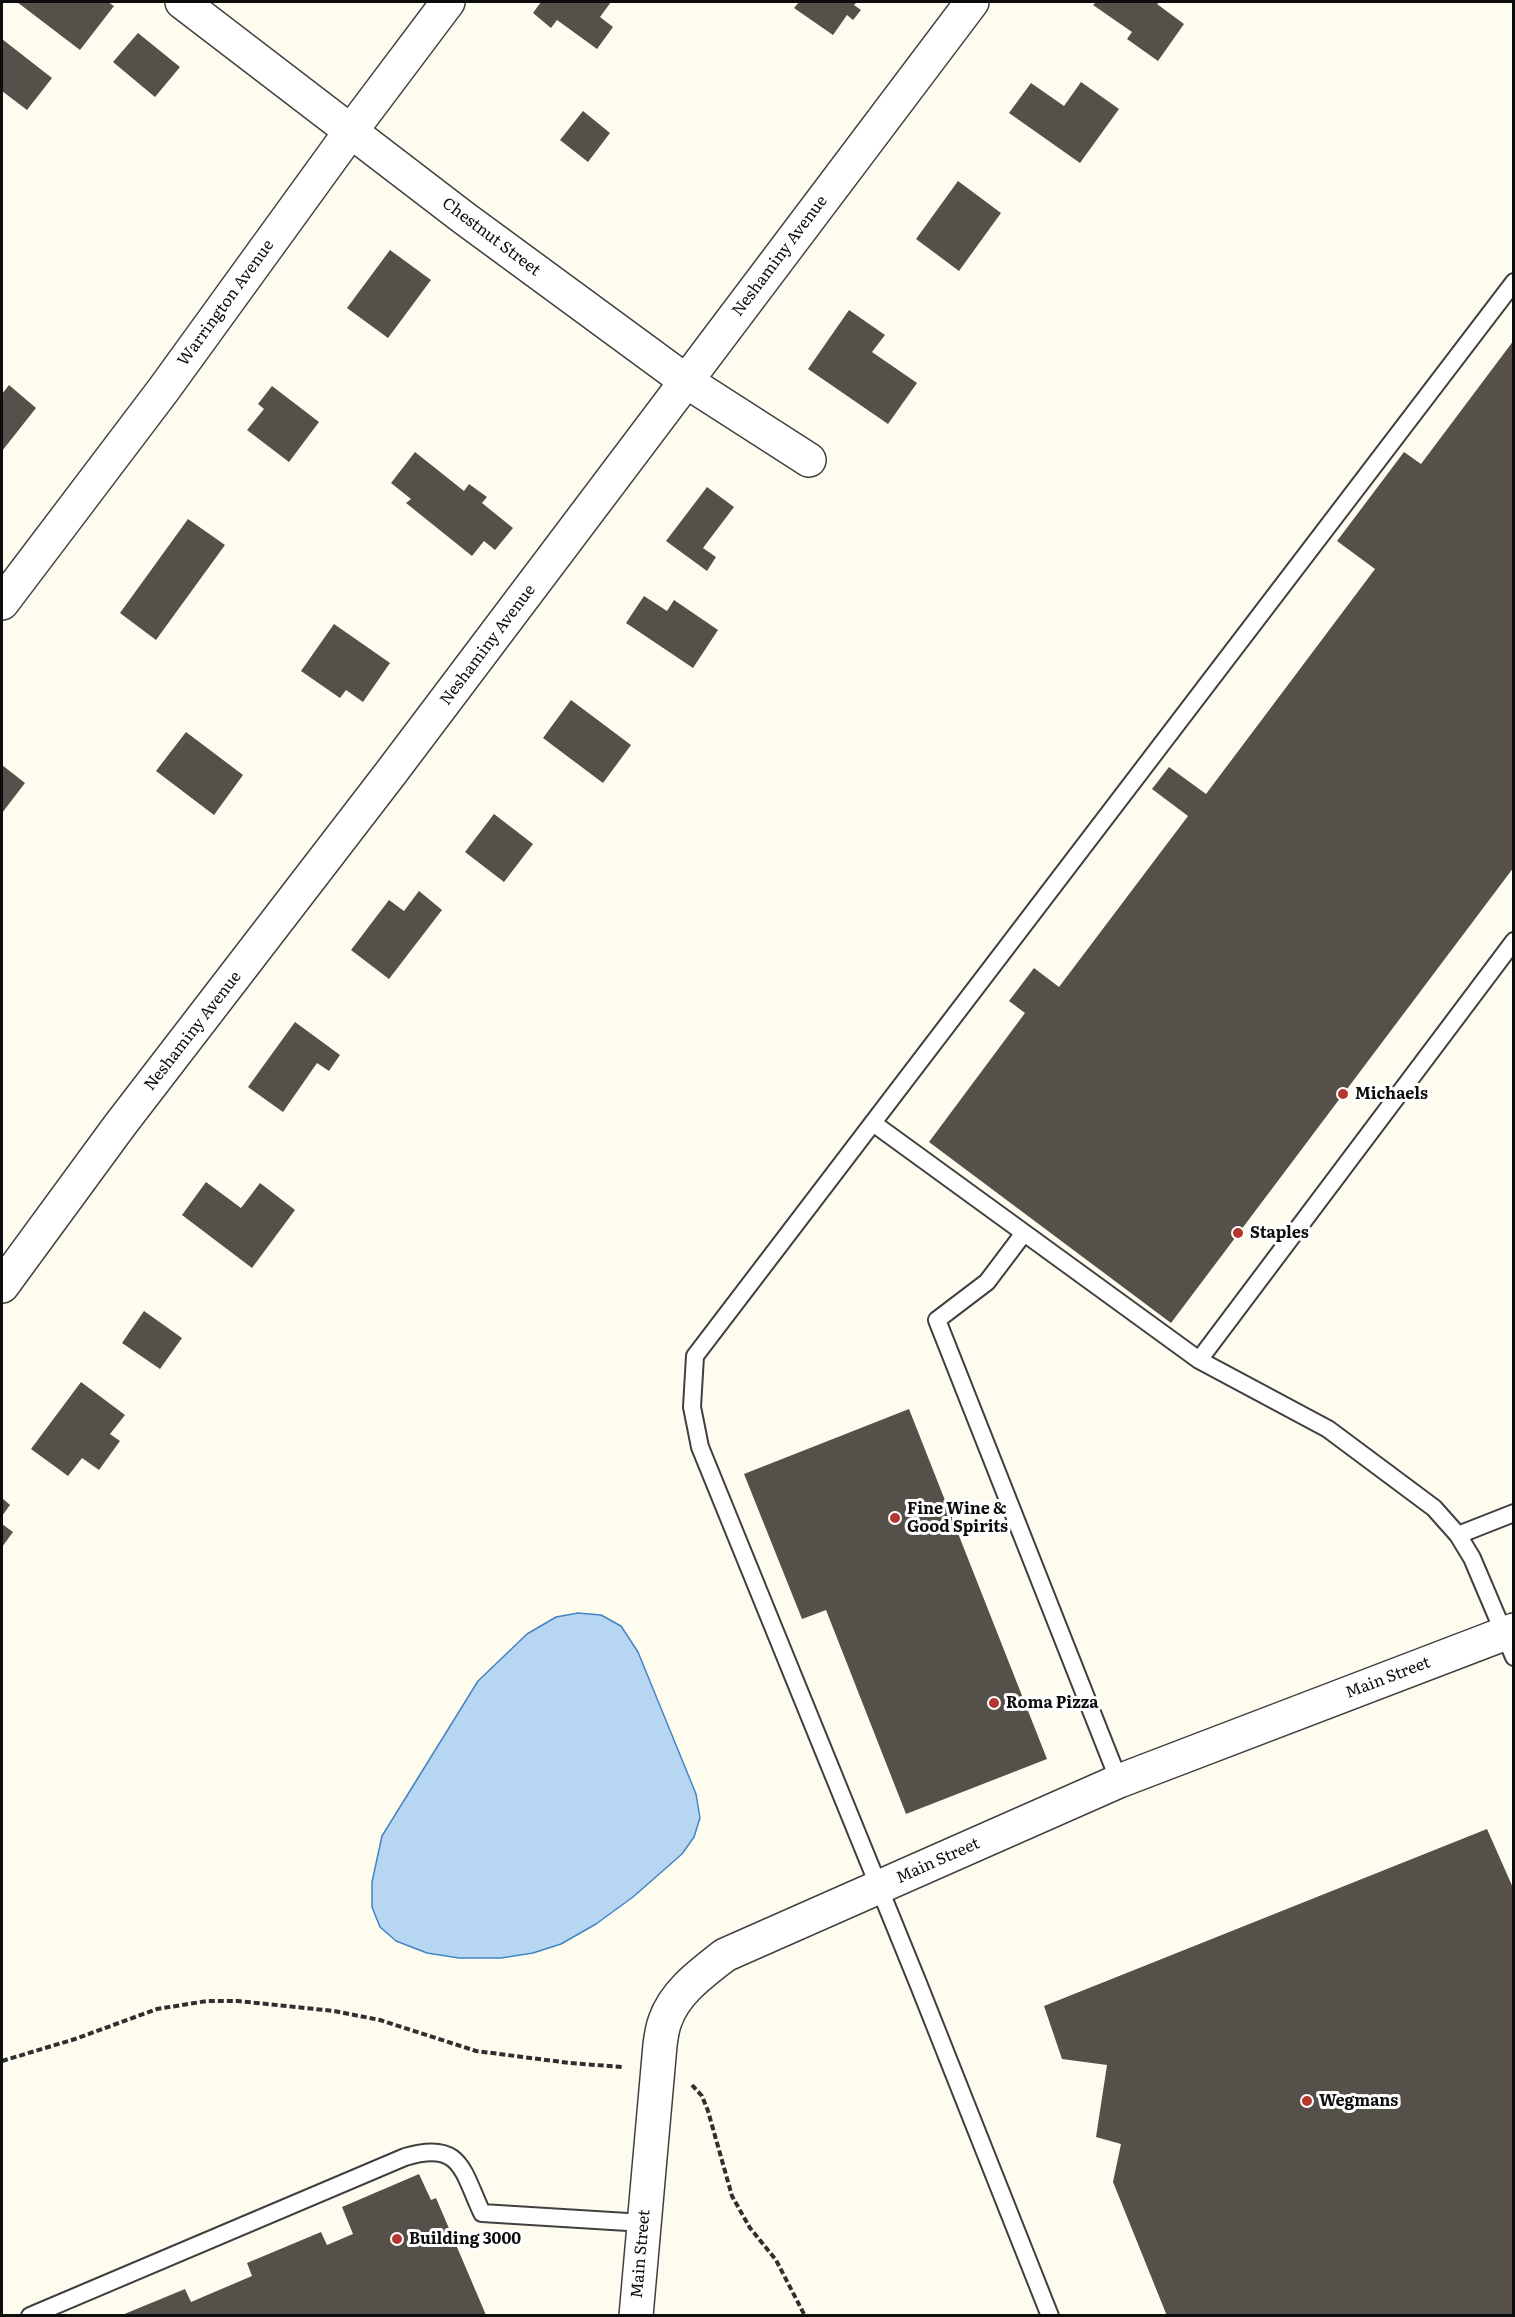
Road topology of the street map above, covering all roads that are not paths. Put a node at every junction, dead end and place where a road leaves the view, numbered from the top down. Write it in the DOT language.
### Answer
graph roads {
  1 [pos="182,2"];
  2 [pos="448,2"];
  3 [pos="972,2"];
  4 [pos="351,131"];
  5 [pos="1514,282"];
  6 [pos="686,381"];
  7 [pos="808,460"];
  8 [pos="2,603"];
  9 [pos="1514,941"];
  10 [pos="873,1123"];
  11 [pos="1024,1233"];
  12 [pos="2,1286"];
  13 [pos="1199,1359"];
  14 [pos="1514,1513"];
  15 [pos="1458,1535"];
  16 [pos="1510,1640"];
  17 [pos="1119,1781"];
  18 [pos="879,1887"];
  19 [pos="644,2223"];
  20 [pos="30,2316"];
  21 [pos="636,2316"];
  22 [pos="1050,2316"];
  1 -- 4 [label="street, Chestnut Street"];
  2 -- 4 [label="street, Warrington Avenue"];
  3 -- 6 [label="street, Neshaminy Avenue"];
  4 -- 6 [label="street, Chestnut Street"];
  4 -- 8 [label="street, Warrington Avenue"];
  5 -- 10 [label="lane"];
  6 -- 7 [label="street, Chestnut Street"];
  6 -- 12 [label="street, Neshaminy Avenue"];
  9 -- 13 [label="lane"];
  10 -- 11 [label="lane"];
  10 -- 18 [label="lane"];
  11 -- 13 [label="lane"];
  11 -- 17 [label="lane"];
  13 -- 15 [label="lane"];
  14 -- 15 [label="lane"];
  15 -- 16 [label="lane"];
  16 -- 17 [label="street, Main Street"];
  17 -- 18 [label="street, Main Street"];
  18 -- 19 [label="street, Main Street"];
  18 -- 22 [label="lane"];
  19 -- 20 [label="lane"];
  19 -- 21 [label="street, Main Street"];
}
